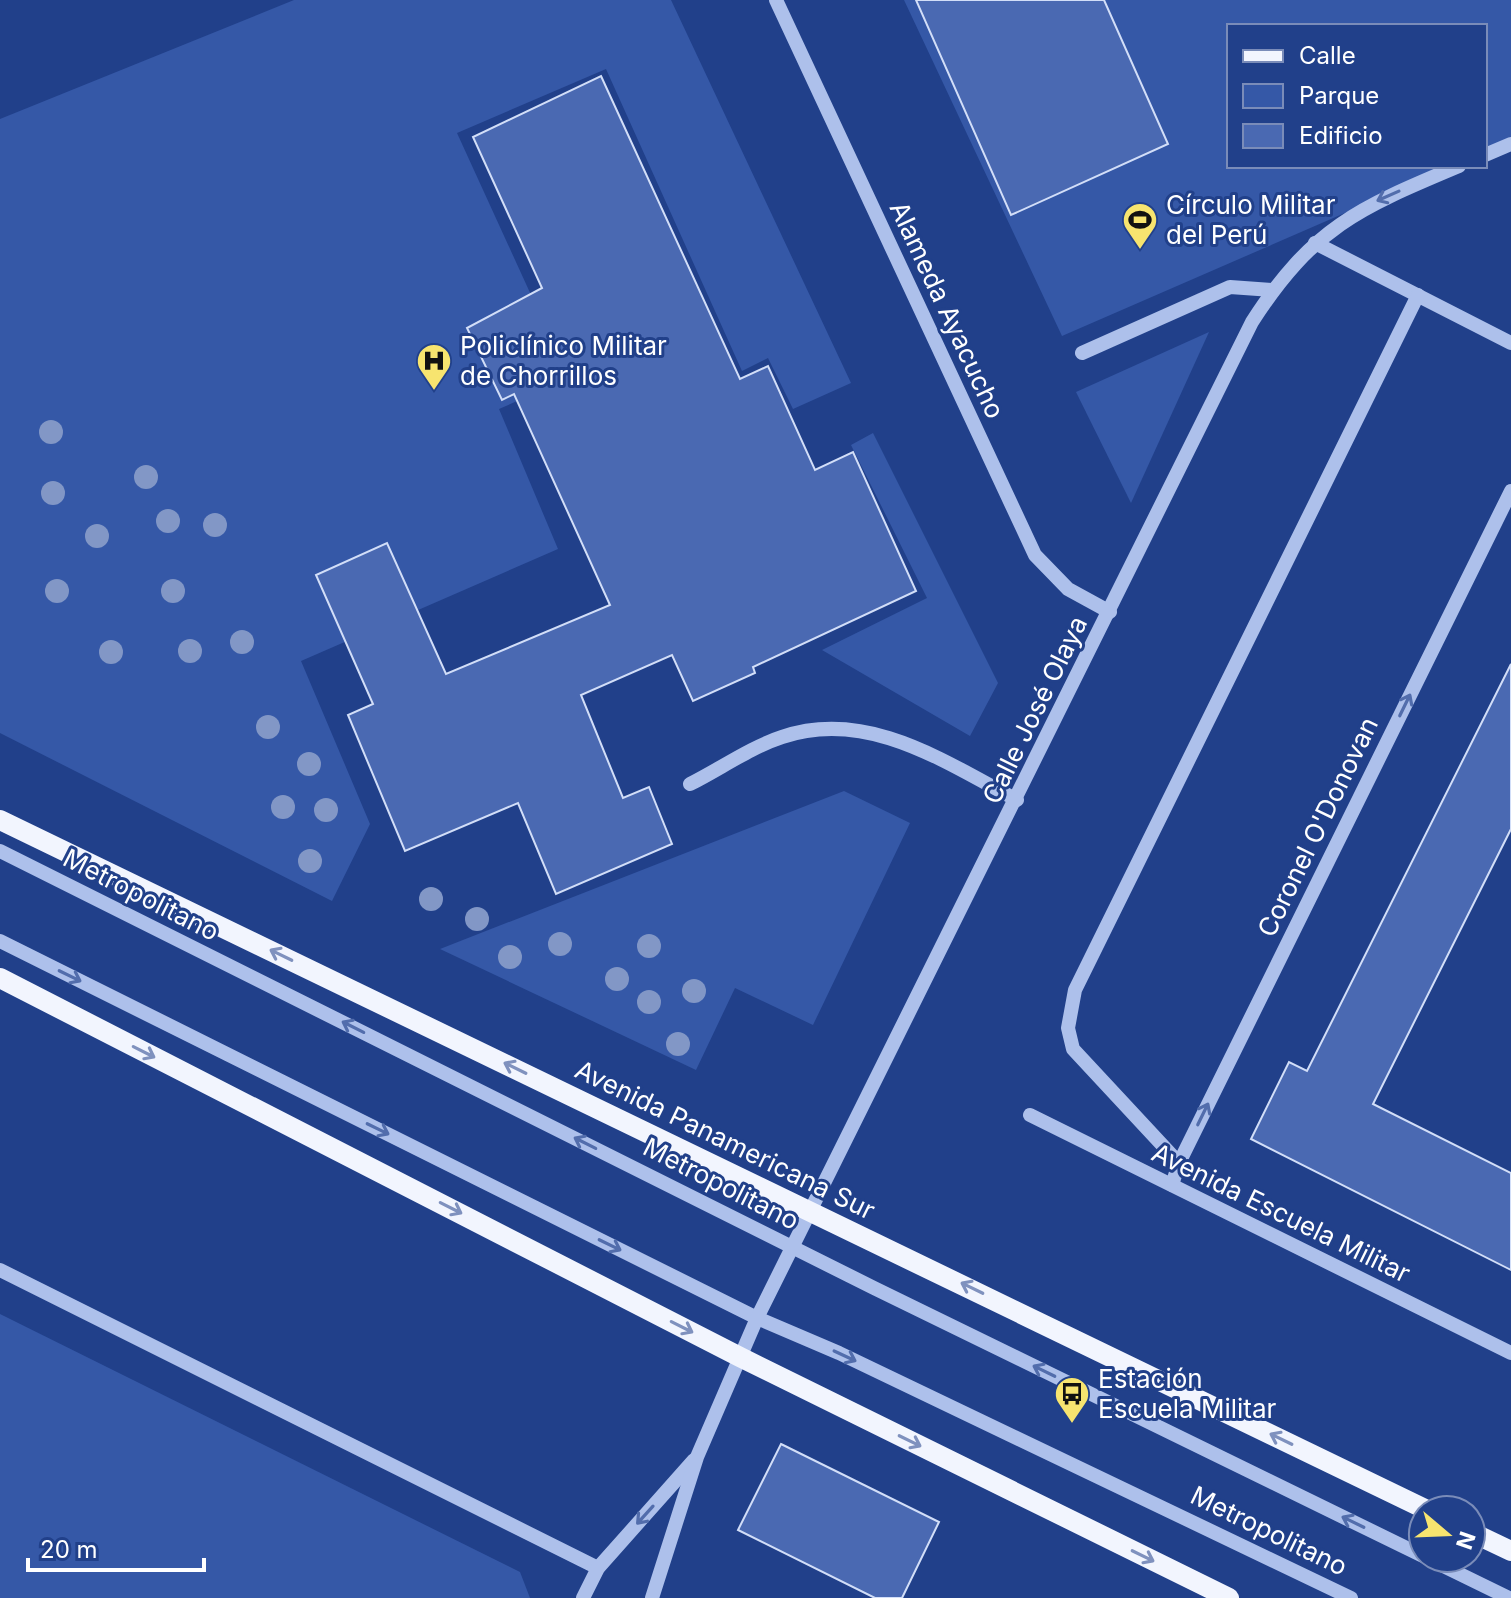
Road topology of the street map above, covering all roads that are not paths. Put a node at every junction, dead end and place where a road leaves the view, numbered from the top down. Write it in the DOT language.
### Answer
graph roads {
  1 [pos="776,0"];
  2 [pos="1511,144"];
  3 [pos="1487,154"];
  4 [pos="1454,168"];
  5 [pos="1315,243"];
  6 [pos="1272,290"];
  7 [pos="1418,295"];
  8 [pos="1511,343"];
  9 [pos="1082,353"];
  10 [pos="1511,491"];
  11 [pos="1110,612"];
  12 [pos="690,784"];
  13 [pos="1017,800"];
  14 [pos="0,820"];
  15 [pos="0,851"];
  16 [pos="0,941"];
  17 [pos="0,978"];
  18 [pos="1030,1115"];
  19 [pos="1179,1163"];
  20 [pos="1172,1185"];
  21 [pos="813,1211"];
  22 [pos="794,1247"];
  23 [pos="0,1270"];
  24 [pos="757,1318"];
  25 [pos="1511,1353"];
  26 [pos="740,1357"];
  27 [pos="697,1457"];
  28 [pos="1407,1500"];
  29 [pos="1487,1540"];
  30 [pos="1407,1548"];
  31 [pos="1511,1551"];
  32 [pos="598,1568"];
  33 [pos="1460,1574"];
  34 [pos="583,1598"];
  35 [pos="652,1598"];
  36 [pos="1229,1598"];
  37 [pos="1351,1598"];
  38 [pos="1509,1598"];
  1 -- 11 [label="street, Alameda Ayacucho"];
  2 -- 3 [label="street"];
  4 -- 5 [label="street, Calle José Olaya, one-way"];
  5 -- 6 [label="street, Calle José Olaya"];
  5 -- 7 [label="street"];
  6 -- 9 [label="street"];
  6 -- 11 [label="street, Calle José Olaya"];
  7 -- 8 [label="street"];
  7 -- 19 [label="street"];
  19 -- 10 [label="street, Coronel O'Donovan, one-way"];
  11 -- 13 [label="street, Calle José Olaya"];
  12 -- 13 [label="street"];
  13 -- 21 [label="street, Calle José Olaya"];
  21 -- 14 [label="main road, Avenida Panamericana Sur, one-way"];
  22 -- 15 [label="street, Metropolitano, one-way"];
  16 -- 24 [label="street, Metropolitano, one-way"];
  17 -- 26 [label="main road, one-way"];
  18 -- 20 [label="street, Avenida Escuela Militar"];
  19 -- 20 [label="street, Coronel O'Donovan"];
  20 -- 25 [label="street, Avenida Escuela Militar"];
  21 -- 22 [label="street, Calle José Olaya"];
  28 -- 21 [label="main road, Avenida Panamericana Sur, one-way"];
  22 -- 24 [label="street, Calle José Olaya"];
  30 -- 22 [label="street, Metropolitano, one-way"];
  23 -- 32 [label="street"];
  24 -- 26 [label="street, Calle José Olaya"];
  24 -- 37 [label="street, Metropolitano, one-way"];
  26 -- 27 [label="street, Calle José Olaya"];
  26 -- 36 [label="main road, one-way"];
  27 -- 32 [label="street, one-way"];
  27 -- 35 [label="street"];
  29 -- 31 [label="main road"];
  32 -- 34 [label="street"];
  33 -- 38 [label="street, Metropolitano"];
}
